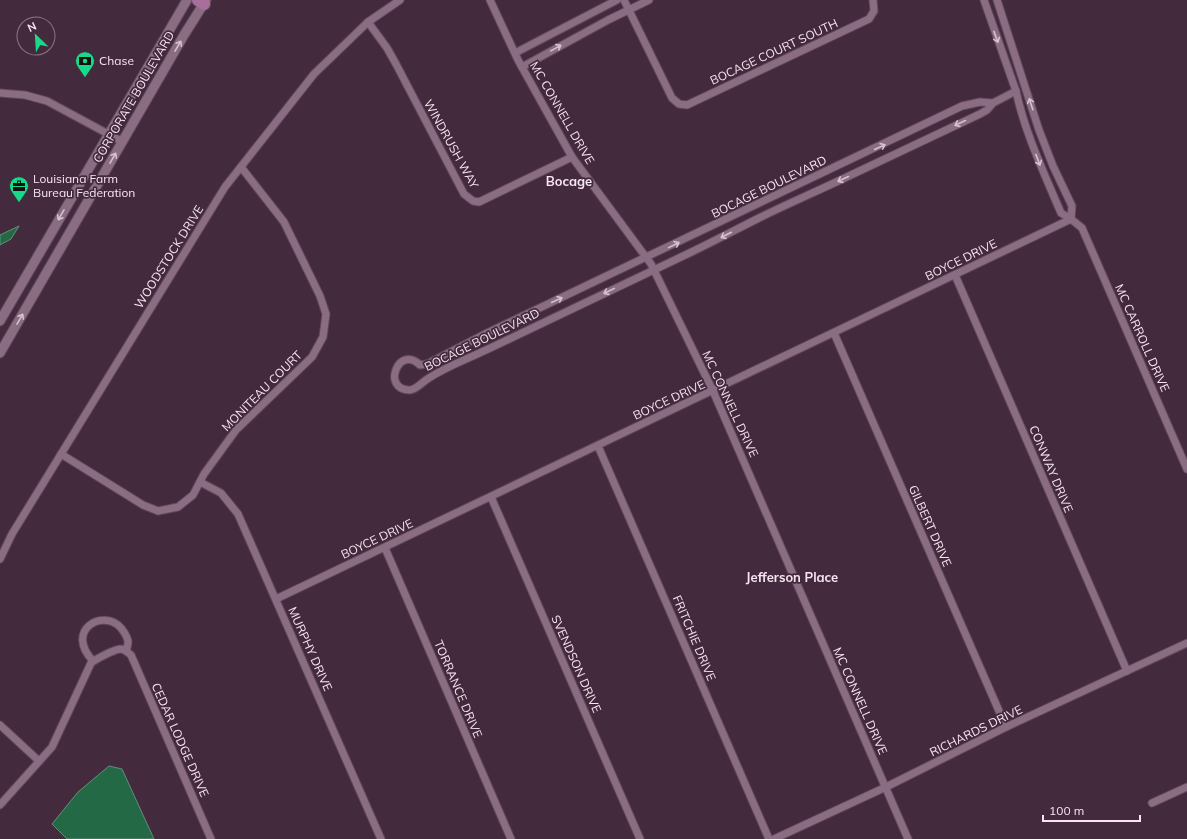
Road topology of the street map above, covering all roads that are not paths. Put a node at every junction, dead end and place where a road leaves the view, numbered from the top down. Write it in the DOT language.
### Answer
graph roads {
  1 [pos="187,0"];
  2 [pos="400,0"];
  3 [pos="490,0"];
  4 [pos="617,0"];
  5 [pos="624,0"];
  6 [pos="649,0"];
  7 [pos="873,0"];
  8 [pos="984,0"];
  9 [pos="996,0"];
  10 [pos="203,1"];
  11 [pos="629,10"];
  12 [pos="368,22"];
  13 [pos="515,53"];
  14 [pos="522,67"];
  15 [pos="1016,92"];
  16 [pos="0,93"];
  17 [pos="993,102"];
  18 [pos="108,135"];
  19 [pos="123,142"];
  20 [pos="572,157"];
  21 [pos="241,167"];
  22 [pos="1071,219"];
  23 [pos="646,258"];
  24 [pos="653,270"];
  25 [pos="955,275"];
  26 [pos="0,321"];
  27 [pos="834,333"];
  28 [pos="1,349"];
  29 [pos="713,391"];
  30 [pos="598,446"];
  31 [pos="61,454"];
  32 [pos="1187,469"];
  33 [pos="200,482"];
  34 [pos="492,497"];
  35 [pos="385,548"];
  36 [pos="0,559"];
  37 [pos="276,599"];
  38 [pos="1187,643"];
  39 [pos="126,651"];
  40 [pos="93,661"];
  41 [pos="1127,671"];
  42 [pos="0,725"];
  43 [pos="1006,727"];
  44 [pos="40,761"];
  45 [pos="886,787"];
  46 [pos="1187,787"];
  47 [pos="1152,803"];
  48 [pos="0,805"];
  49 [pos="211,839"];
  50 [pos="381,839"];
  51 [pos="511,839"];
  52 [pos="640,839"];
  53 [pos="769,839"];
  54 [pos="774,839"];
  55 [pos="908,839"];
  1 -- 18 [label="street, CORPORATE BOULEVARD"];
  2 -- 12 [label="street, WOODSTOCK DRIVE"];
  3 -- 13 [label="street, MC CONNELL DRIVE"];
  4 -- 13 [label="street"];
  5 -- 11 [label="street"];
  6 -- 11 [label="street"];
  7 -- 11 [label="street, BOCAGE COURT SOUTH"];
  8 -- 15 [label="street, MC CARROLL DRIVE, one-way"];
  22 -- 9 [label="street, one-way"];
  19 -- 10 [label="street, CORPORATE BOULEVARD, one-way"];
  14 -- 11 [label="street, one-way"];
  12 -- 20 [label="street, WINDRUSH WAY"];
  12 -- 21 [label="street, WOODSTOCK DRIVE"];
  13 -- 14 [label="street, MC CONNELL DRIVE"];
  14 -- 20 [label="street, MC CONNELL DRIVE"];
  15 -- 17 [label="street, BOCAGE BOULEVARD"];
  15 -- 22 [label="street, MC CARROLL DRIVE, one-way"];
  16 -- 18 [label="street"];
  23 -- 17 [label="street, BOCAGE BOULEVARD, one-way"];
  17 -- 24 [label="street, BOCAGE BOULEVARD, one-way"];
  18 -- 19 [label="street"];
  18 -- 26 [label="street, CORPORATE BOULEVARD, one-way"];
  28 -- 19 [label="street, CORPORATE BOULEVARD, one-way"];
  20 -- 23 [label="street, MC CONNELL DRIVE"];
  21 -- 31 [label="street, WOODSTOCK DRIVE"];
  21 -- 33 [label="street, MONITEAU COURT"];
  22 -- 25 [label="street, BOYCE DRIVE"];
  22 -- 32 [label="street, MC CARROLL DRIVE"];
  23 -- 24 [label="street, MC CONNELL DRIVE"];
  24 -- 23 [label="street, BOCAGE BOULEVARD, one-way"];
  24 -- 29 [label="street, MC CONNELL DRIVE"];
  25 -- 27 [label="street, BOYCE DRIVE"];
  25 -- 41 [label="street, CONWAY DRIVE"];
  27 -- 29 [label="street, BOYCE DRIVE"];
  27 -- 43 [label="street, GILBERT DRIVE"];
  29 -- 30 [label="street, BOYCE DRIVE"];
  29 -- 45 [label="street, MC CONNELL DRIVE"];
  30 -- 34 [label="street, BOYCE DRIVE"];
  30 -- 53 [label="street, FRITCHIE DRIVE"];
  31 -- 33 [label="street, MONITEAU COURT"];
  31 -- 36 [label="street, WOODSTOCK DRIVE"];
  33 -- 37 [label="street, MURPHY DRIVE"];
  34 -- 35 [label="street, BOYCE DRIVE"];
  34 -- 52 [label="street, SVENDSON DRIVE"];
  35 -- 37 [label="street, BOYCE DRIVE"];
  35 -- 51 [label="street, TORRANCE DRIVE"];
  37 -- 50 [label="street, MURPHY DRIVE"];
  38 -- 41 [label="street, RICHARDS DRIVE"];
  39 -- 40 [label="street"];
  39 -- 40 [label="street"];
  39 -- 49 [label="street, CEDAR LODGE DRIVE"];
  40 -- 44 [label="street"];
  41 -- 43 [label="street, RICHARDS DRIVE"];
  42 -- 44 [label="street"];
  43 -- 45 [label="street, RICHARDS DRIVE"];
  44 -- 48 [label="street"];
  45 -- 54 [label="street, RICHARDS DRIVE"];
  45 -- 55 [label="street, MC CONNELL DRIVE"];
  46 -- 47 [label="street"];
}
